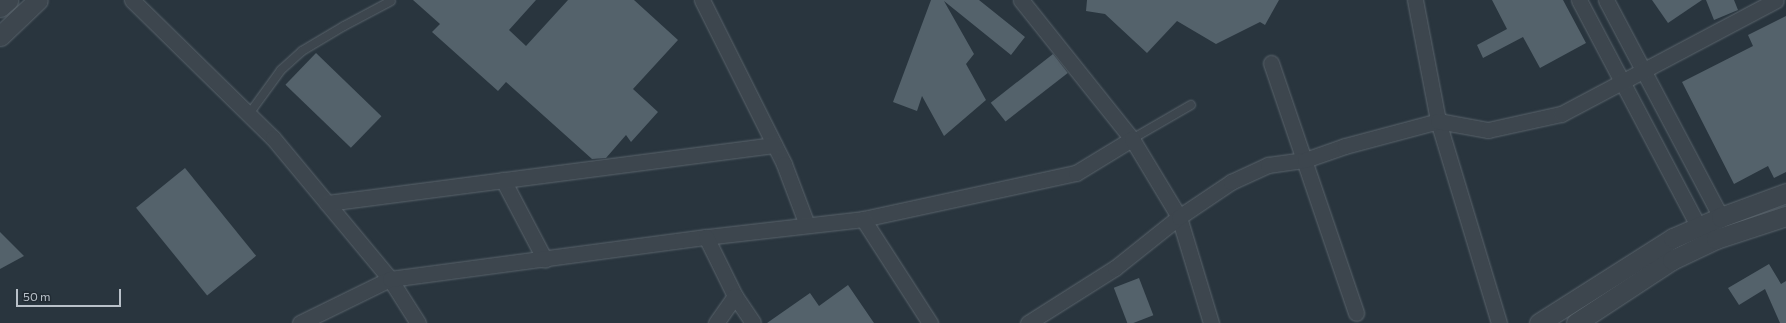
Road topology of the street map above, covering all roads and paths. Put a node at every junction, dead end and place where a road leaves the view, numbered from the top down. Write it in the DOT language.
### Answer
graph roads {
  1 [pos="8,0"];
  2 [pos="38,0"];
  3 [pos="132,0"];
  4 [pos="702,0"];
  5 [pos="1021,0"];
  6 [pos="1415,0"];
  7 [pos="1579,0"];
  8 [pos="1606,0"];
  9 [pos="1776,0"];
  10 [pos="391,2"];
  11 [pos="0,7"];
  12 [pos="0,36"];
  13 [pos="1271,63"];
  14 [pos="1643,70"];
  15 [pos="1622,81"];
  16 [pos="1191,105"];
  17 [pos="249,114"];
  18 [pos="1438,121"];
  19 [pos="1132,139"];
  20 [pos="774,145"];
  21 [pos="1305,160"];
  22 [pos="503,180"];
  23 [pos="1786,193"];
  24 [pos="327,203"];
  25 [pos="1786,216"];
  26 [pos="1179,217"];
  27 [pos="1721,217"];
  28 [pos="863,219"];
  29 [pos="807,225"];
  30 [pos="1698,226"];
  31 [pos="706,237"];
  32 [pos="545,260"];
  33 [pos="390,279"];
  34 [pos="735,296"];
  35 [pos="1356,313"];
  36 [pos="300,323"];
  37 [pos="418,323"];
  38 [pos="716,323"];
  39 [pos="753,323"];
  40 [pos="930,323"];
  41 [pos="1028,323"];
  42 [pos="1211,323"];
  43 [pos="1499,323"];
  44 [pos="1539,323"];
  45 [pos="1576,323"];
  1 -- 11 [label="street"];
  2 -- 12 [label="street"];
  3 -- 17 [label="street"];
  4 -- 20 [label="street"];
  5 -- 19 [label="street"];
  6 -- 18 [label="street"];
  7 -- 15 [label="street"];
  8 -- 14 [label="street"];
  9 -- 14 [label="street"];
  10 -- 17 [label="lane"];
  13 -- 21 [label="street"];
  14 -- 15 [label="street"];
  14 -- 27 [label="street"];
  15 -- 18 [label="street"];
  15 -- 30 [label="street"];
  16 -- 19 [label="lane"];
  17 -- 24 [label="street"];
  18 -- 21 [label="street"];
  18 -- 43 [label="street"];
  19 -- 26 [label="street"];
  19 -- 28 [label="street"];
  20 -- 22 [label="street"];
  20 -- 29 [label="street"];
  21 -- 26 [label="street"];
  21 -- 35 [label="street"];
  22 -- 24 [label="street"];
  22 -- 32 [label="street"];
  23 -- 27 [label="street"];
  24 -- 33 [label="street"];
  25 -- 45 [label="street"];
  26 -- 41 [label="street"];
  26 -- 42 [label="street"];
  27 -- 30 [label="street"];
  28 -- 29 [label="street"];
  28 -- 40 [label="street"];
  29 -- 31 [label="street"];
  30 -- 44 [label="street"];
  31 -- 32 [label="street"];
  31 -- 34 [label="street"];
  32 -- 33 [label="street"];
  33 -- 36 [label="street"];
  33 -- 37 [label="street"];
  34 -- 38 [label="street"];
  34 -- 39 [label="street"];
}
